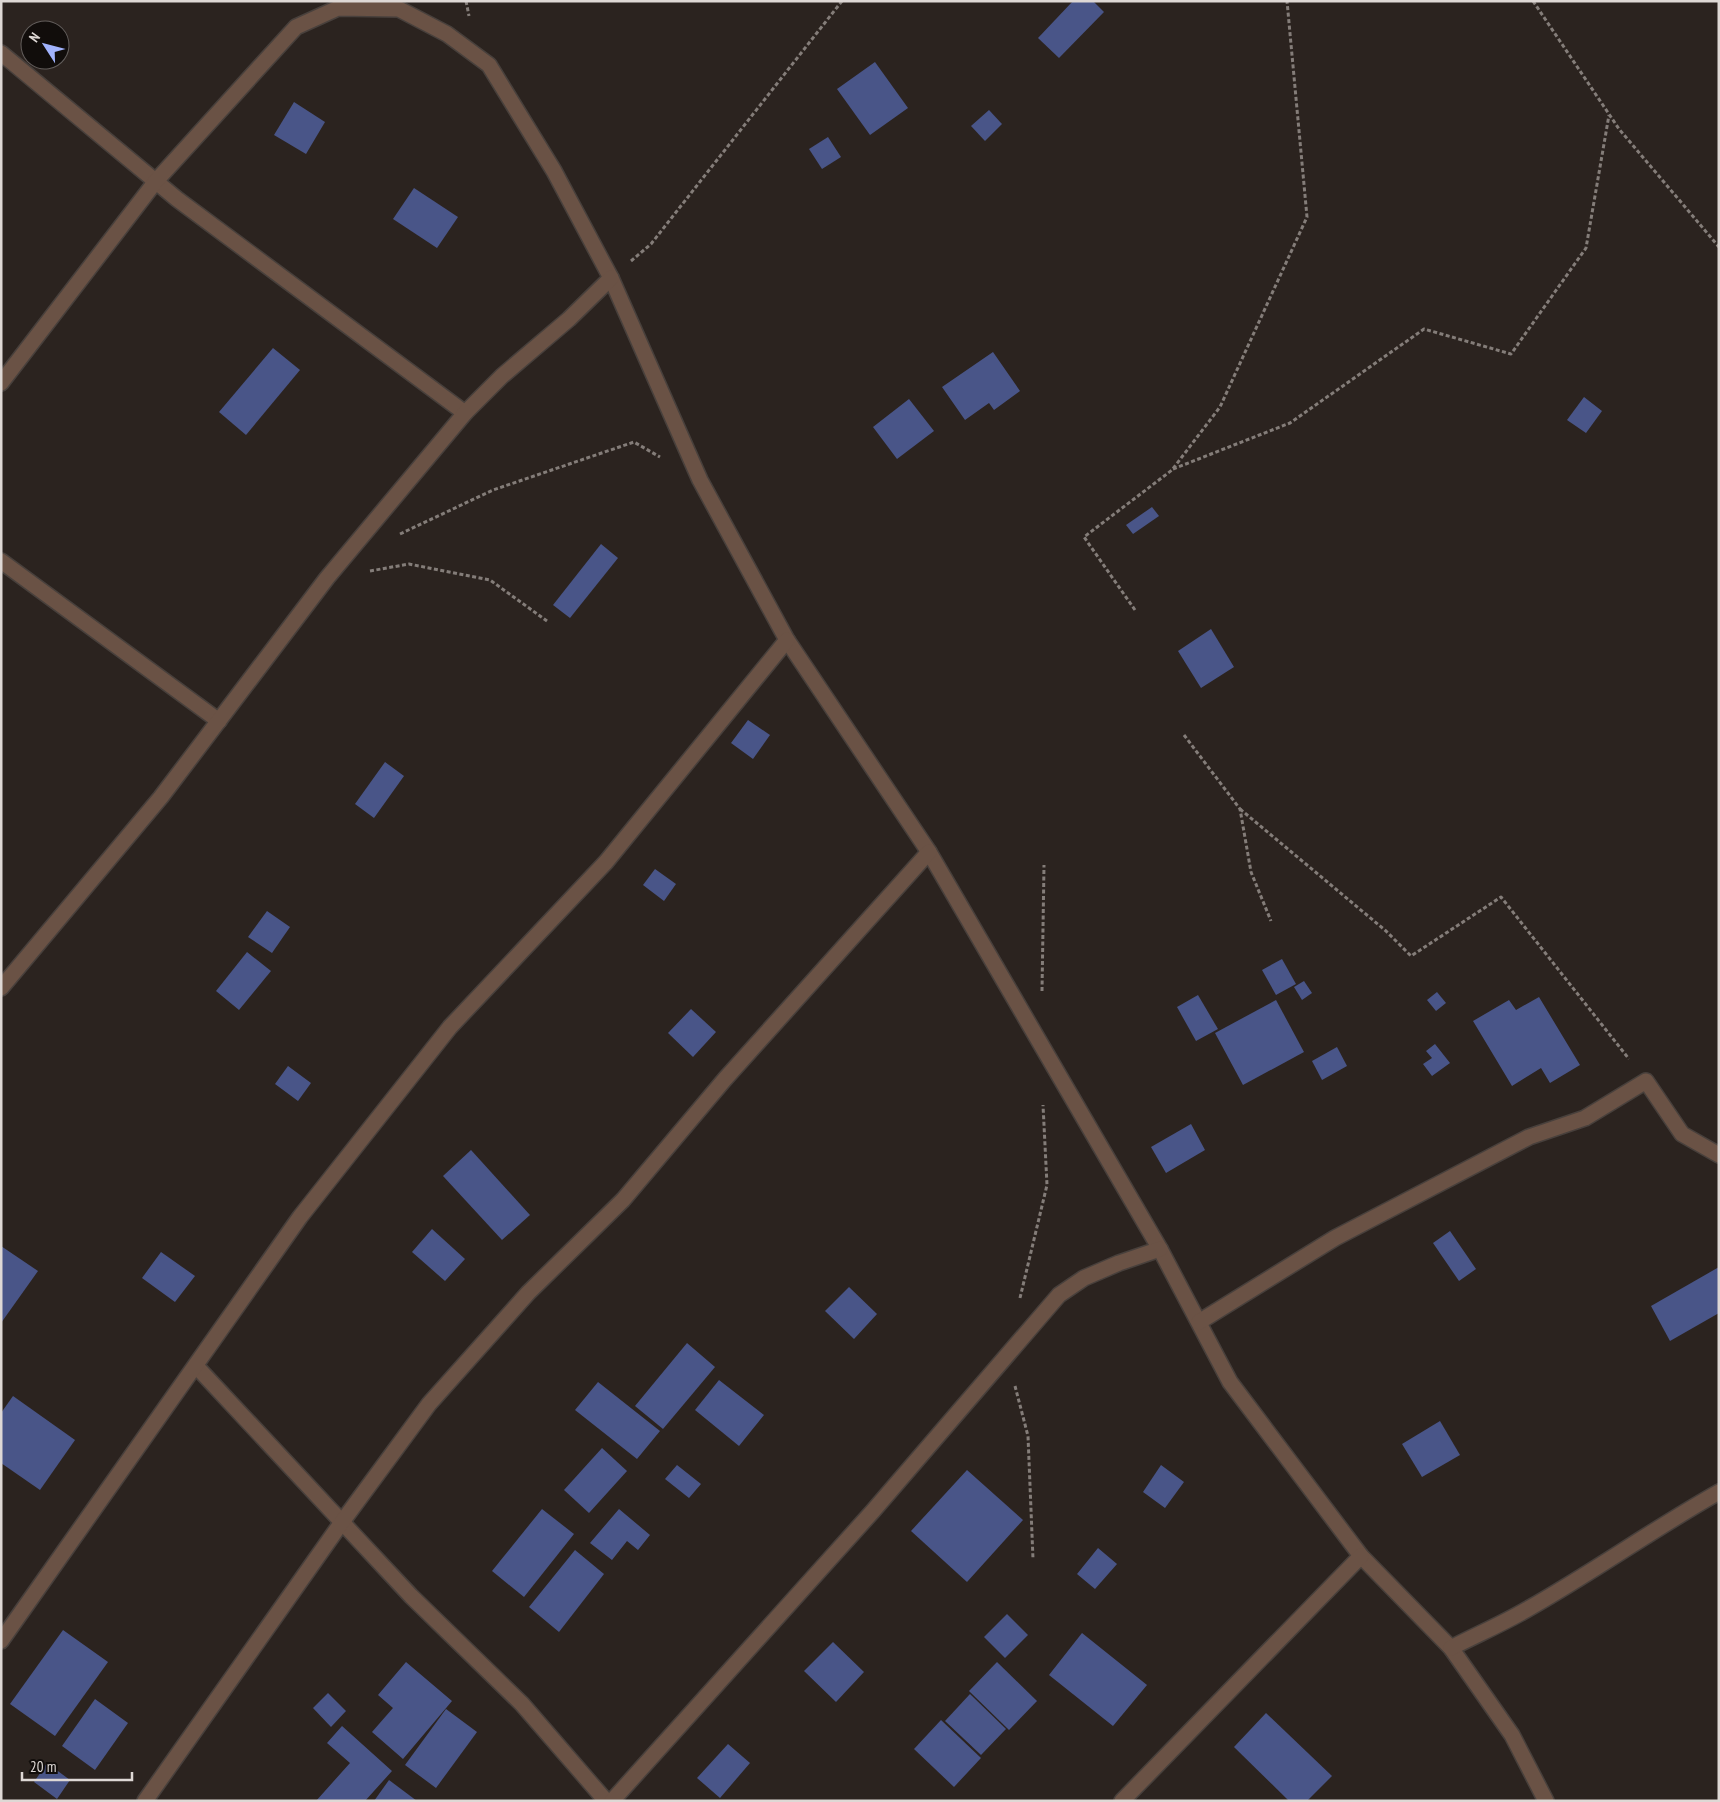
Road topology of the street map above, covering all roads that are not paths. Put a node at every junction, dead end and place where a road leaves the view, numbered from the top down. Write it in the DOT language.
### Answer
graph roads {
  1 [pos="1,53"];
  2 [pos="156,181"];
  3 [pos="611,278"];
  4 [pos="1,383"];
  5 [pos="465,413"];
  6 [pos="1,561"];
  7 [pos="786,640"];
  8 [pos="219,721"];
  9 [pos="929,852"];
  10 [pos="1,988"];
  11 [pos="1719,1155"];
  12 [pos="1160,1249"];
  13 [pos="1199,1322"];
  14 [pos="196,1366"];
  15 [pos="1719,1492"];
  16 [pos="342,1522"];
  17 [pos="1361,1556"];
  18 [pos="1,1641"];
  19 [pos="1451,1648"];
  20 [pos="145,1801"];
  21 [pos="606,1801"];
  22 [pos="612,1801"];
  23 [pos="1122,1801"];
  24 [pos="1546,1801"];
  1 -- 2 [label="street"];
  2 -- 3 [label="street"];
  2 -- 4 [label="street"];
  2 -- 5 [label="street"];
  3 -- 5 [label="street"];
  3 -- 7 [label="street"];
  5 -- 8 [label="street"];
  6 -- 8 [label="street"];
  7 -- 9 [label="street"];
  7 -- 14 [label="street"];
  8 -- 10 [label="street"];
  9 -- 12 [label="street"];
  9 -- 16 [label="street"];
  11 -- 13 [label="street"];
  12 -- 13 [label="street"];
  12 -- 22 [label="street"];
  13 -- 17 [label="street"];
  14 -- 16 [label="street"];
  14 -- 18 [label="street"];
  15 -- 19 [label="street"];
  16 -- 20 [label="street"];
  16 -- 21 [label="street"];
  17 -- 19 [label="street"];
  17 -- 23 [label="street"];
  19 -- 24 [label="street"];
}
